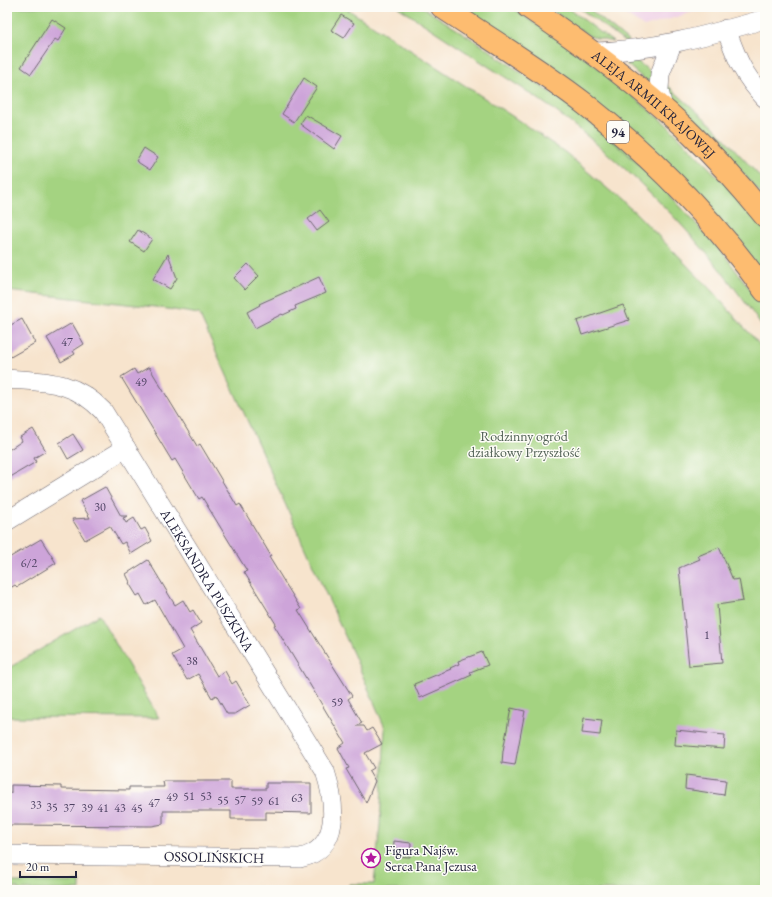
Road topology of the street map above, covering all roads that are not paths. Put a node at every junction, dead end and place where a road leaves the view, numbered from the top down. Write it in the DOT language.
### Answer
graph roads {
  1 [pos="442,7"];
  2 [pos="528,7"];
  3 [pos="765,20"];
  4 [pos="726,29"];
  5 [pos="672,44"];
  6 [pos="594,52"];
  7 [pos="765,98"];
  8 [pos="663,108"];
  9 [pos="765,216"];
  10 [pos="765,291"];
  11 [pos="7,379"];
  12 [pos="126,448"];
  13 [pos="7,521"];
  14 [pos="322,848"];
  15 [pos="7,855"];
  1 -- 10 [label="main road, 94"];
  2 -- 6 [label="main road, ALEJA ARMII KRAJOWEJ"];
  3 -- 4 [label="street"];
  4 -- 5 [label="street"];
  4 -- 7 [label="street"];
  5 -- 6 [label="street"];
  5 -- 8 [label="street"];
  6 -- 8 [label="main road, ALEJA ARMII KRAJOWEJ"];
  8 -- 9 [label="main road, ALEJA ARMII KRAJOWEJ"];
  11 -- 12 [label="street, ALEKSANDRA PUSZKINA"];
  12 -- 13 [label="street"];
  12 -- 14 [label="street, ALEKSANDRA PUSZKINA"];
  14 -- 15 [label="street, OSSOLIŃSKICH"];
}
